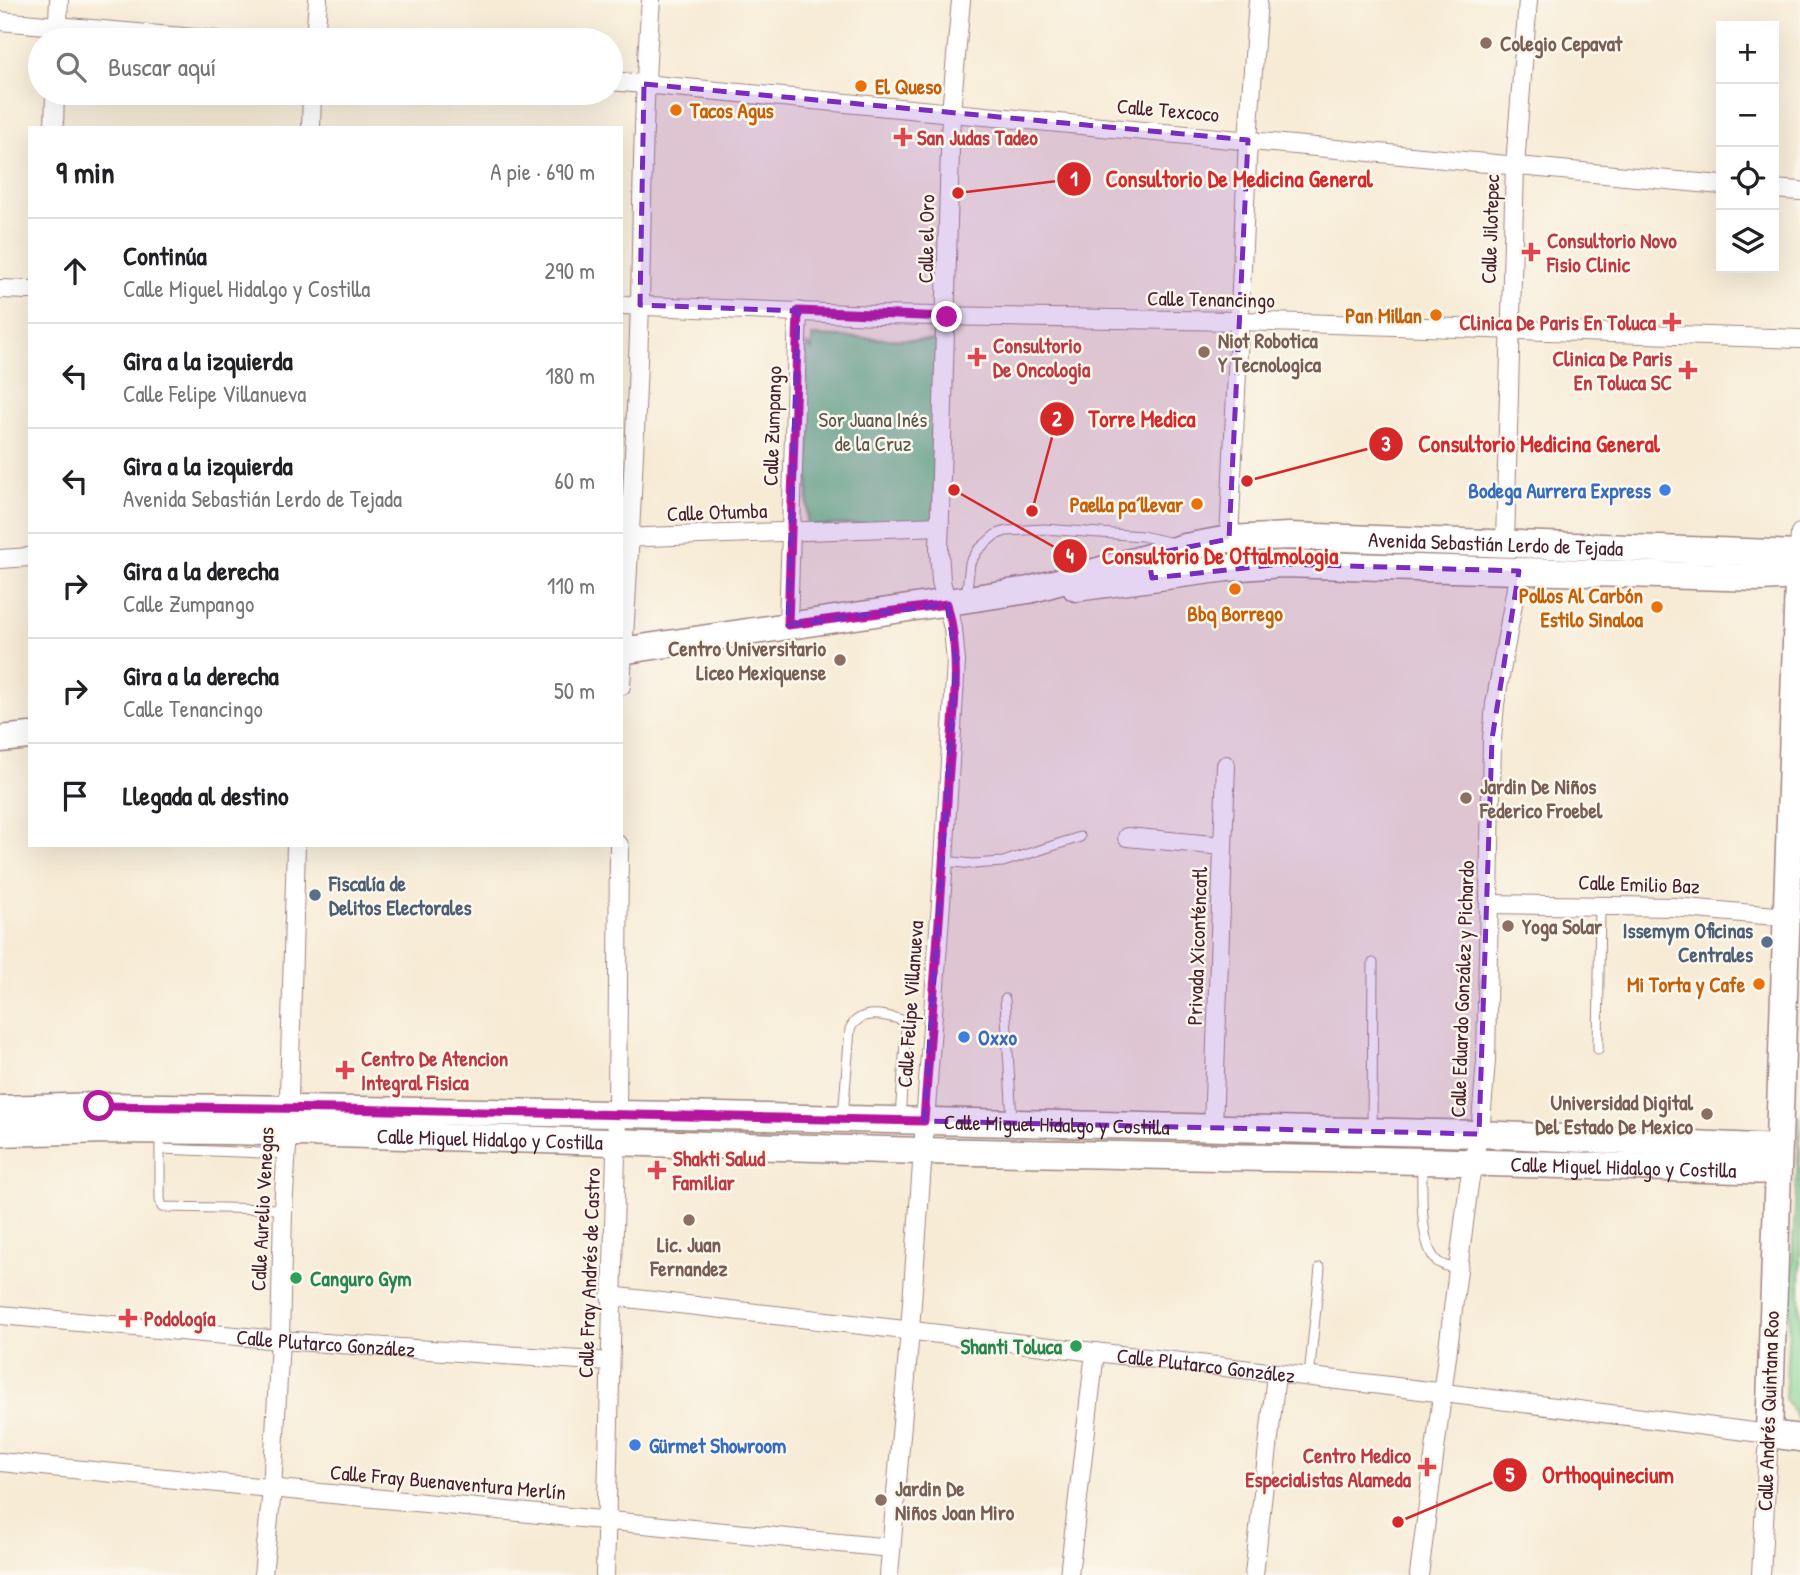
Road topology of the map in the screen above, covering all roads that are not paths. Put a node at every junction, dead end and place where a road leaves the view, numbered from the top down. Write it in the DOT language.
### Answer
graph roads {
  1 [pos="59,0"];
  2 [pos="318,0"];
  3 [pos="651,0"];
  4 [pos="961,0"];
  5 [pos="1258,0"];
  6 [pos="1528,0"];
  7 [pos="0,21"];
  8 [pos="33,28"];
  9 [pos="57,28"];
  10 [pos="315,28"];
  11 [pos="623,82"];
  12 [pos="644,84"];
  13 [pos="55,105"];
  14 [pos="312,105"];
  15 [pos="951,113"];
  16 [pos="54,126"];
  17 [pos="311,126"];
  18 [pos="1248,140"];
  19 [pos="1515,165"];
  20 [pos="1716,185"];
  21 [pos="1779,189"];
  22 [pos="1800,191"];
  23 [pos="0,289"];
  24 [pos="28,290"];
  25 [pos="623,305"];
  26 [pos="640,305"];
  27 [pos="798,311"];
  28 [pos="947,317"];
  29 [pos="1239,321"];
  30 [pos="1509,331"];
  31 [pos="1800,338"];
  32 [pos="940,526"];
  33 [pos="791,533"];
  34 [pos="626,538"];
  35 [pos="1228,539"];
  36 [pos="1505,543"];
  37 [pos="1185,547"];
  38 [pos="28,557"];
  39 [pos="0,558"];
  40 [pos="1799,559"];
  41 [pos="1519,571"];
  42 [pos="1028,590"];
  43 [pos="956,602"];
  44 [pos="623,623"];
  45 [pos="788,625"];
  46 [pos="623,651"];
  47 [pos="28,736"];
  48 [pos="0,739"];
  49 [pos="1226,765"];
  50 [pos="1796,798"];
  51 [pos="1080,837"];
  52 [pos="1127,837"];
  53 [pos="1223,846"];
  54 [pos="296,847"];
  55 [pos="618,847"];
  56 [pos="944,861"];
  57 [pos="1490,904"];
  58 [pos="1600,905"];
  59 [pos="1787,917"];
  60 [pos="1373,963"];
  61 [pos="1005,999"];
  62 [pos="1598,1049"];
  63 [pos="0,1109"];
  64 [pos="843,1119"];
  65 [pos="912,1121"];
  66 [pos="1013,1123"];
  67 [pos="616,1127"];
  68 [pos="1213,1128"];
  69 [pos="288,1132"];
  70 [pos="1372,1132"];
  71 [pos="0,1133"];
  72 [pos="1479,1134"];
  73 [pos="160,1139"];
  74 [pos="922,1151"];
  75 [pos="1777,1160"];
  76 [pos="1422,1161"];
  77 [pos="1473,1162"];
  78 [pos="283,1209"];
  79 [pos="1320,1268"];
  80 [pos="1459,1270"];
  81 [pos="610,1296"];
  82 [pos="0,1315"];
  83 [pos="910,1330"];
  84 [pos="280,1340"];
  85 [pos="1094,1352"];
  86 [pos="610,1362"];
  87 [pos="1276,1374"];
  88 [pos="1309,1377"];
  89 [pos="1444,1393"];
  90 [pos="1769,1434"];
  91 [pos="1800,1438"];
  92 [pos="0,1462"];
  93 [pos="272,1490"];
  94 [pos="605,1520"];
  95 [pos="891,1548"];
  96 [pos="263,1575"];
  97 [pos="605,1575"];
  98 [pos="889,1575"];
  99 [pos="1069,1575"];
  100 [pos="1254,1575"];
  101 [pos="1419,1575"];
  102 [pos="1760,1575"];
  1 -- 9 [label="street"];
  2 -- 10 [label="street"];
  3 -- 12 [label="street"];
  4 -- 15 [label="street, Calle el Oro"];
  5 -- 18 [label="street"];
  6 -- 19 [label="street, Calle Jilotepec"];
  7 -- 8 [label="street"];
  11 -- 12 [label="street, Calle Texcoco"];
  12 -- 15 [label="street, Calle Texcoco"];
  12 -- 26 [label="street"];
  13 -- 16 [label="street"];
  14 -- 17 [label="street"];
  15 -- 18 [label="street, Calle Texcoco"];
  15 -- 28 [label="street, Calle el Oro"];
  18 -- 19 [label="street, Calle Texcoco"];
  18 -- 29 [label="street"];
  19 -- 20 [label="street, Calle Texcoco"];
  19 -- 30 [label="street, Calle Jilotepec"];
  21 -- 22 [label="street"];
  23 -- 24 [label="street"];
  25 -- 26 [label="street, Calle Tenancingo"];
  26 -- 27 [label="street, Calle Tenancingo"];
  26 -- 34 [label="street"];
  27 -- 28 [label="street, Calle Tenancingo"];
  27 -- 33 [label="street, Calle Zumpango"];
  28 -- 29 [label="street, Calle Tenancingo"];
  28 -- 32 [label="street, Calle el Oro"];
  29 -- 30 [label="street, Calle Tenancingo"];
  29 -- 35 [label="street"];
  30 -- 31 [label="street, Calle Tenancingo"];
  30 -- 36 [label="street, Calle Jilotepec"];
  32 -- 33 [label="street, Calle Otumba"];
  32 -- 43 [label="street, Calle el Oro"];
  33 -- 34 [label="street, Calle Otumba"];
  33 -- 45 [label="street, Calle Zumpango"];
  34 -- 44 [label="street"];
  35 -- 36 [label="main road, Avenida Sebastián Lerdo de Tejada"];
  35 -- 37 [label="main road, Avenida Sebastián Lerdo de Tejada"];
  36 -- 40 [label="main road, Avenida Sebastián Lerdo de Tejada"];
  37 -- 42 [label="main road, Avenida Sebastián Lerdo de Tejada"];
  37 -- 43 [label="lane"];
  38 -- 39 [label="street"];
  40 -- 41 [label="main road, Avenida Sebastián Lerdo de Tejada"];
  40 -- 50 [label="main road, Calle Andrés Quintana Roo"];
  41 -- 42 [label="main road, Avenida Sebastián Lerdo de Tejada"];
  41 -- 57 [label="street, Calle Eduardo González y Pichardo"];
  42 -- 43 [label="main road, Avenida Sebastián Lerdo de Tejada"];
  43 -- 45 [label="main road, Avenida Sebastián Lerdo de Tejada"];
  43 -- 56 [label="street, Calle Felipe Villanueva"];
  45 -- 46 [label="main road, Avenida Sebastián Lerdo de Tejada"];
  47 -- 48 [label="main road"];
  49 -- 53 [label="street, Privada Xiconténcatl"];
  50 -- 59 [label="main road, Calle Andrés Quintana Roo"];
  51 -- 56 [label="lane"];
  52 -- 53 [label="street"];
  53 -- 68 [label="street, Privada Xiconténcatl"];
  54 -- 69 [label="street, Calle Aurelio Venegas"];
  55 -- 67 [label="street, Calle Fray Andrés de Castro"];
  56 -- 65 [label="street, Calle Felipe Villanueva"];
  57 -- 58 [label="street, Calle Emilio Baz"];
  57 -- 72 [label="street, Calle Eduardo González y Pichardo"];
  58 -- 59 [label="street, Calle Emilio Baz"];
  58 -- 62 [label="lane"];
  59 -- 75 [label="main road, Calle Andrés Quintana Roo"];
  60 -- 70 [label="lane"];
  61 -- 66 [label="lane"];
  63 -- 69 [label="main road, Calle Miguel Hidalgo y Costilla"];
  64 -- 65 [label="main road, Calle Miguel Hidalgo y Costilla"];
  64 -- 65 [label="lane"];
  64 -- 67 [label="main road, Calle Miguel Hidalgo y Costilla"];
  65 -- 66 [label="main road, Calle Miguel Hidalgo y Costilla"];
  65 -- 74 [label="street, Calle Felipe Villanueva"];
  66 -- 68 [label="main road, Calle Miguel Hidalgo y Costilla"];
  67 -- 69 [label="main road, Calle Miguel Hidalgo y Costilla"];
  67 -- 74 [label="main road, Calle Miguel Hidalgo y Costilla"];
  67 -- 81 [label="street, Calle Fray Andrés de Castro"];
  68 -- 70 [label="main road, Calle Miguel Hidalgo y Costilla"];
  69 -- 73 [label="main road, Calle Miguel Hidalgo y Costilla"];
  69 -- 78 [label="street, Calle Aurelio Venegas"];
  70 -- 72 [label="main road, Calle Miguel Hidalgo y Costilla"];
  71 -- 73 [label="main road, Calle Miguel Hidalgo y Costilla"];
  72 -- 75 [label="main road, Calle Miguel Hidalgo y Costilla"];
  72 -- 77 [label="street, Calle Eduardo González y Pichardo"];
  73 -- 78 [label="lane"];
  74 -- 76 [label="main road, Calle Miguel Hidalgo y Costilla"];
  74 -- 83 [label="street, Calle Felipe Villanueva"];
  75 -- 77 [label="main road, Calle Miguel Hidalgo y Costilla"];
  75 -- 90 [label="main road, Calle Andrés Quintana Roo"];
  76 -- 77 [label="main road, Calle Miguel Hidalgo y Costilla"];
  76 -- 80 [label="lane"];
  77 -- 80 [label="street, Calle Eduardo González y Pichardo"];
  78 -- 84 [label="street, Calle Aurelio Venegas"];
  79 -- 88 [label="lane"];
  80 -- 89 [label="street, Calle Eduardo González y Pichardo"];
  81 -- 83 [label="street, Calle Plutarco González"];
  81 -- 86 [label="street, Calle Fray Andrés de Castro"];
  82 -- 84 [label="street, Calle Plutarco González"];
  83 -- 85 [label="street, Calle Plutarco González"];
  83 -- 95 [label="street, Calle Felipe Villanueva"];
  84 -- 86 [label="street, Calle Plutarco González"];
  84 -- 93 [label="street, Calle Aurelio Venegas"];
  85 -- 87 [label="street, Calle Plutarco González"];
  85 -- 99 [label="street"];
  86 -- 94 [label="street, Calle Fray Andrés de Castro"];
  87 -- 88 [label="street, Calle Plutarco González"];
  87 -- 100 [label="street"];
  88 -- 89 [label="street, Calle Plutarco González"];
  89 -- 90 [label="street, Calle Plutarco González"];
  89 -- 101 [label="street, Calle Eduardo González y Pichardo"];
  90 -- 91 [label="main road, Calle Plutarco González"];
  90 -- 102 [label="street, Calle Andrés Quintana Roo"];
  92 -- 93 [label="street, Calle Fray Buenaventura Merlín"];
  93 -- 94 [label="street, Calle Fray Buenaventura Merlín"];
  93 -- 96 [label="street, Calle Aurelio Venegas"];
  94 -- 95 [label="street, Calle Fray Buenaventura Merlín"];
  94 -- 97 [label="street, Calle Fray Andrés de Castro"];
  95 -- 98 [label="street, Calle Felipe Villanueva"];
}
